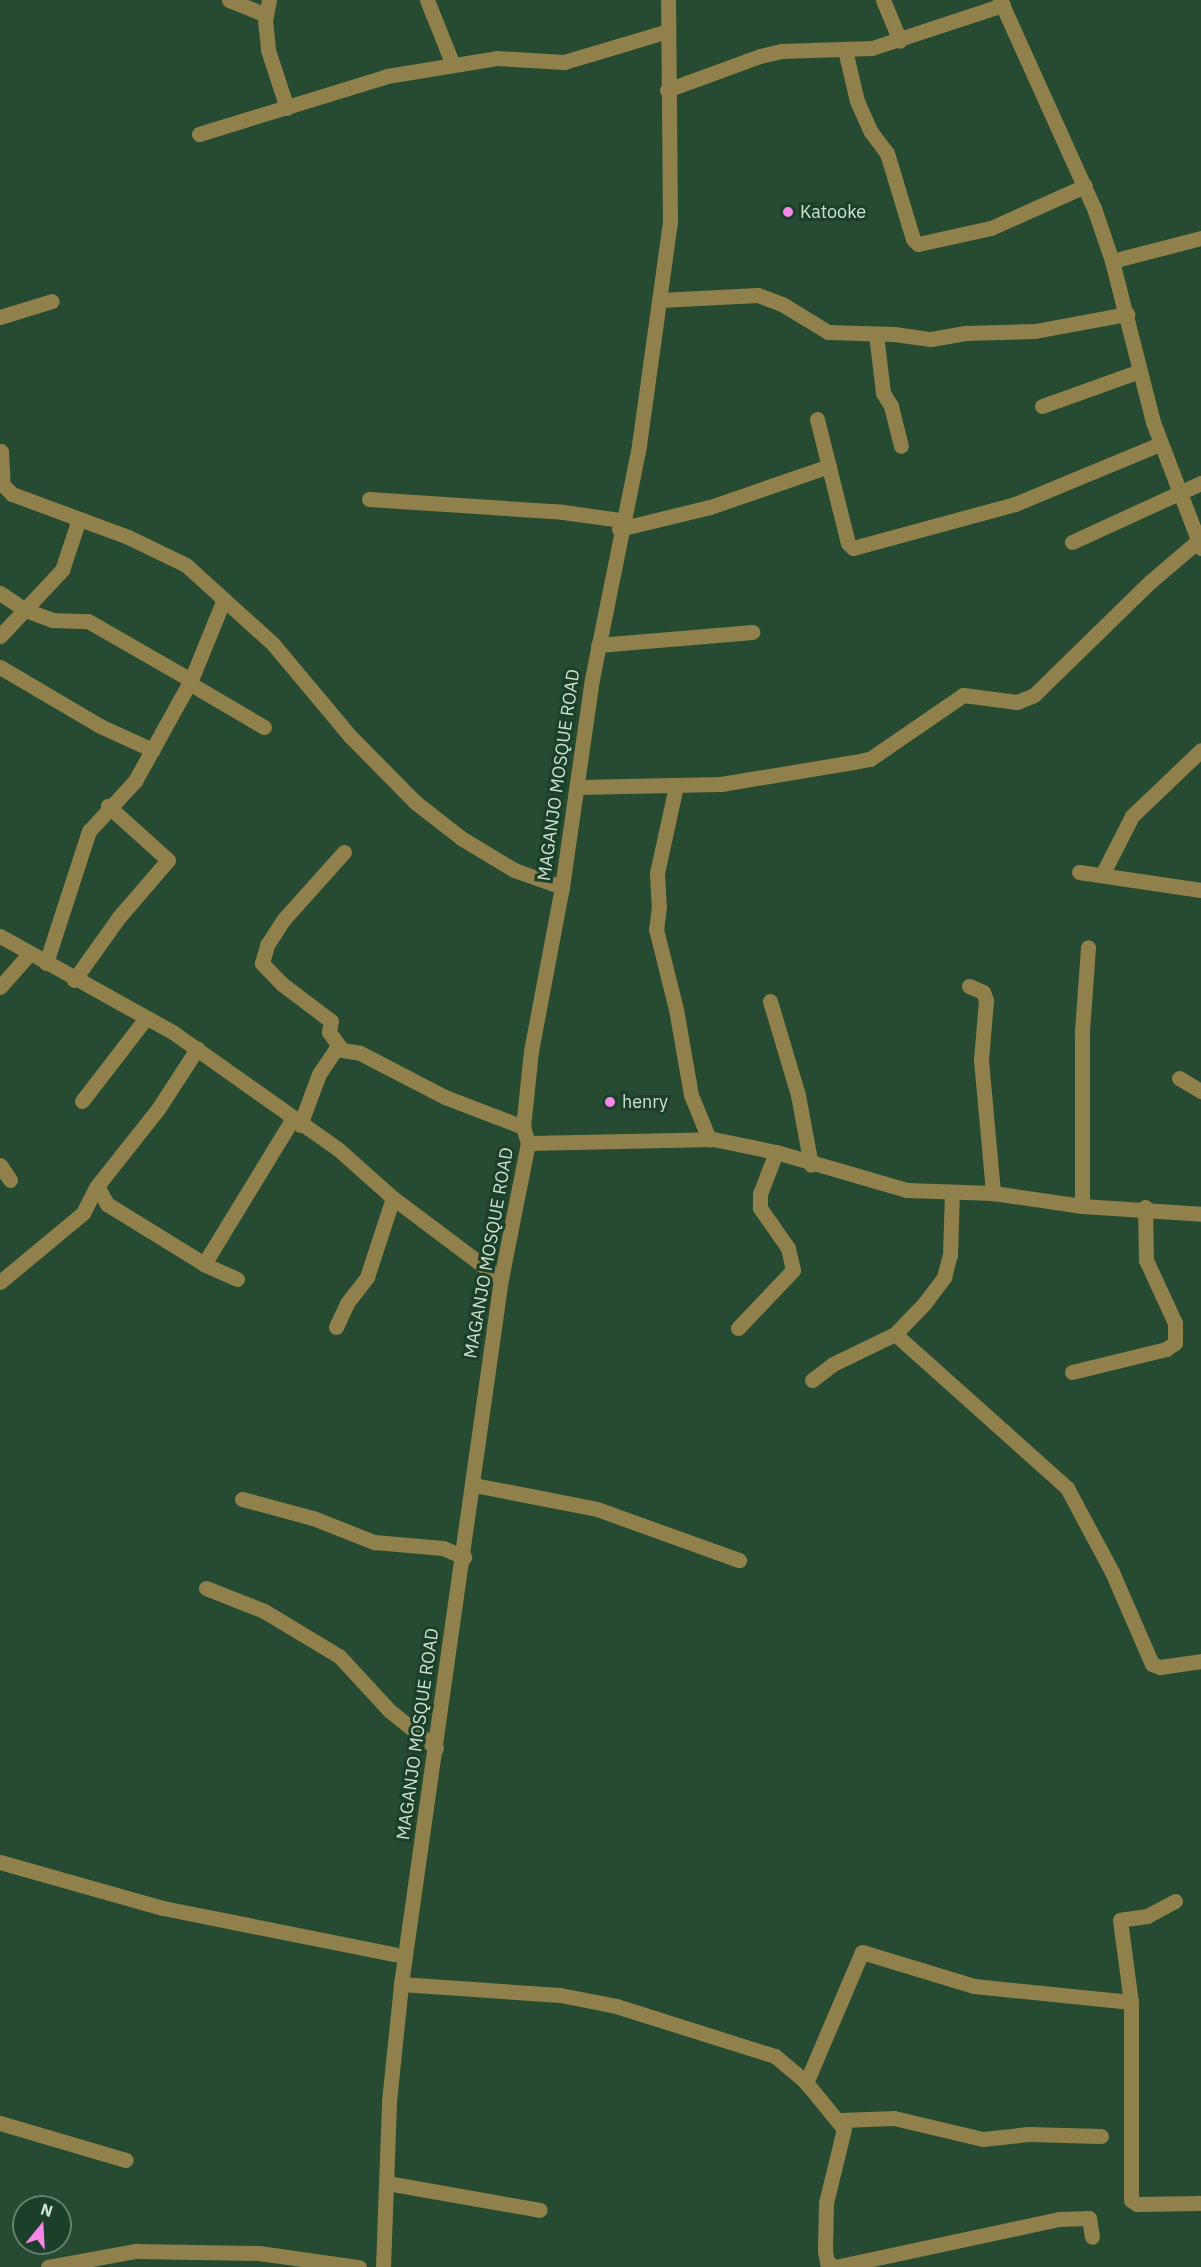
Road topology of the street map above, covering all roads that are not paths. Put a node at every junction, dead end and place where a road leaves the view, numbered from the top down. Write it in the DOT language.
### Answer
graph roads {
  1 [pos="229,0"];
  2 [pos="427,0"];
  3 [pos="668,0"];
  4 [pos="883,0"];
  5 [pos="1001,3"];
  6 [pos="268,8"];
  7 [pos="668,32"];
  8 [pos="900,41"];
  9 [pos="845,50"];
  10 [pos="453,65"];
  11 [pos="667,90"];
  12 [pos="287,108"];
  13 [pos="200,134"];
  14 [pos="1085,186"];
  15 [pos="1201,238"];
  16 [pos="1112,261"];
  17 [pos="660,300"];
  18 [pos="52,301"];
  19 [pos="1127,314"];
  20 [pos="0,317"];
  21 [pos="876,334"];
  22 [pos="1140,371"];
  23 [pos="1042,406"];
  24 [pos="817,419"];
  25 [pos="1160,444"];
  26 [pos="901,446"];
  27 [pos="3,451"];
  28 [pos="829,466"];
  29 [pos="1201,483"];
  30 [pos="1178,492"];
  31 [pos="369,499"];
  32 [pos="79,519"];
  33 [pos="620,524"];
  34 [pos="1072,542"];
  35 [pos="1200,545"];
  36 [pos="0,593"];
  37 [pos="224,599"];
  38 [pos="25,610"];
  39 [pos="752,632"];
  40 [pos="0,636"];
  41 [pos="598,645"];
  42 [pos="0,667"];
  43 [pos="190,681"];
  44 [pos="264,727"];
  45 [pos="153,750"];
  46 [pos="1201,750"];
  47 [pos="676,786"];
  48 [pos="577,787"];
  49 [pos="108,806"];
  50 [pos="344,852"];
  51 [pos="1079,872"];
  52 [pos="1102,875"];
  53 [pos="562,887"];
  54 [pos="1201,890"];
  55 [pos="0,936"];
  56 [pos="1088,947"];
  57 [pos="30,953"];
  58 [pos="46,963"];
  59 [pos="74,980"];
  60 [pos="969,986"];
  61 [pos="0,987"];
  62 [pos="770,1002"];
  63 [pos="146,1018"];
  64 [pos="197,1049"];
  65 [pos="342,1050"];
  66 [pos="1179,1078"];
  67 [pos="1201,1091"];
  68 [pos="82,1101"];
  69 [pos="296,1122"];
  70 [pos="523,1126"];
  71 [pos="709,1139"];
  72 [pos="528,1143"];
  73 [pos="776,1152"];
  74 [pos="0,1165"];
  75 [pos="811,1165"];
  76 [pos="10,1180"];
  77 [pos="97,1186"];
  78 [pos="952,1193"];
  79 [pos="993,1193"];
  80 [pos="393,1198"];
  81 [pos="1082,1206"];
  82 [pos="1145,1208"];
  83 [pos="1201,1214"];
  84 [pos="204,1264"];
  85 [pos="237,1279"];
  86 [pos="501,1279"];
  87 [pos="0,1282"];
  88 [pos="336,1328"];
  89 [pos="738,1328"];
  90 [pos="895,1334"];
  91 [pos="1072,1372"];
  92 [pos="812,1380"];
  93 [pos="474,1485"];
  94 [pos="242,1499"];
  95 [pos="464,1557"];
  96 [pos="739,1560"];
  97 [pos="206,1588"];
  98 [pos="1201,1661"];
  99 [pos="436,1748"];
  100 [pos="0,1862"];
  101 [pos="1175,1902"];
  102 [pos="394,1954"];
  103 [pos="400,1984"];
  104 [pos="1131,2002"];
  105 [pos="806,2083"];
  106 [pos="840,2120"];
  107 [pos="0,2123"];
  108 [pos="1101,2136"];
  109 [pos="126,2160"];
  110 [pos="387,2183"];
  111 [pos="1201,2203"];
  112 [pos="540,2210"];
  113 [pos="1092,2237"];
  114 [pos="48,2267"];
  115 [pos="359,2267"];
  116 [pos="383,2267"];
  117 [pos="835,2267"];
  1 -- 6 [label="street"];
  2 -- 10 [label="street"];
  3 -- 7 [label="street, MAGANJO MOSQUE ROAD"];
  4 -- 8 [label="street"];
  5 -- 8 [label="street"];
  5 -- 14 [label="street"];
  6 -- 12 [label="street"];
  7 -- 10 [label="street"];
  7 -- 11 [label="street, MAGANJO MOSQUE ROAD"];
  8 -- 9 [label="street"];
  9 -- 11 [label="street"];
  9 -- 14 [label="street"];
  10 -- 12 [label="street"];
  11 -- 17 [label="street, MAGANJO MOSQUE ROAD"];
  12 -- 13 [label="street"];
  14 -- 16 [label="street"];
  15 -- 16 [label="street"];
  16 -- 19 [label="street"];
  17 -- 21 [label="street"];
  17 -- 33 [label="street, MAGANJO MOSQUE ROAD"];
  18 -- 20 [label="street"];
  19 -- 21 [label="street"];
  19 -- 22 [label="street"];
  21 -- 26 [label="street"];
  22 -- 23 [label="street"];
  22 -- 25 [label="street"];
  24 -- 28 [label="street"];
  25 -- 28 [label="street"];
  25 -- 30 [label="street"];
  27 -- 32 [label="street"];
  28 -- 33 [label="street"];
  29 -- 30 [label="street"];
  30 -- 34 [label="street"];
  30 -- 35 [label="street"];
  31 -- 33 [label="street"];
  32 -- 37 [label="street"];
  32 -- 38 [label="street"];
  33 -- 41 [label="street, MAGANJO MOSQUE ROAD"];
  35 -- 47 [label="street"];
  36 -- 38 [label="street"];
  37 -- 43 [label="street"];
  37 -- 53 [label="street"];
  38 -- 40 [label="street"];
  38 -- 43 [label="street"];
  39 -- 41 [label="street"];
  41 -- 48 [label="street, MAGANJO MOSQUE ROAD"];
  42 -- 45 [label="street"];
  43 -- 44 [label="street"];
  43 -- 45 [label="street"];
  45 -- 49 [label="street"];
  46 -- 52 [label="street"];
  47 -- 48 [label="street"];
  47 -- 71 [label="street"];
  48 -- 53 [label="street, MAGANJO MOSQUE ROAD"];
  49 -- 58 [label="street"];
  49 -- 59 [label="street"];
  50 -- 65 [label="street"];
  51 -- 52 [label="street"];
  52 -- 54 [label="street"];
  53 -- 70 [label="street, MAGANJO MOSQUE ROAD"];
  55 -- 57 [label="street"];
  56 -- 81 [label="street"];
  57 -- 58 [label="street"];
  57 -- 61 [label="street"];
  58 -- 59 [label="street"];
  59 -- 63 [label="street"];
  60 -- 79 [label="street"];
  62 -- 75 [label="street"];
  63 -- 64 [label="street"];
  63 -- 68 [label="street"];
  64 -- 69 [label="street"];
  64 -- 77 [label="street"];
  65 -- 69 [label="street"];
  65 -- 70 [label="street"];
  66 -- 67 [label="street"];
  69 -- 80 [label="street"];
  69 -- 84 [label="street"];
  70 -- 72 [label="street, MAGANJO MOSQUE ROAD"];
  71 -- 72 [label="street"];
  71 -- 73 [label="street"];
  72 -- 86 [label="street, MAGANJO MOSQUE ROAD"];
  73 -- 75 [label="street"];
  73 -- 89 [label="street"];
  74 -- 76 [label="street"];
  75 -- 78 [label="street"];
  77 -- 84 [label="street"];
  77 -- 87 [label="street"];
  78 -- 79 [label="street"];
  78 -- 90 [label="street"];
  79 -- 81 [label="street"];
  80 -- 86 [label="street"];
  80 -- 88 [label="street"];
  81 -- 82 [label="street"];
  82 -- 83 [label="street"];
  82 -- 91 [label="street"];
  84 -- 85 [label="street"];
  86 -- 93 [label="street, MAGANJO MOSQUE ROAD"];
  90 -- 92 [label="street"];
  90 -- 98 [label="street"];
  93 -- 95 [label="street, MAGANJO MOSQUE ROAD"];
  93 -- 96 [label="street"];
  94 -- 95 [label="street"];
  95 -- 99 [label="street, MAGANJO MOSQUE ROAD"];
  97 -- 99 [label="street"];
  99 -- 103 [label="street, MAGANJO MOSQUE ROAD"];
  100 -- 102 [label="street"];
  101 -- 104 [label="street"];
  103 -- 105 [label="street"];
  103 -- 110 [label="street, MAGANJO MOSQUE ROAD"];
  104 -- 105 [label="street"];
  104 -- 111 [label="street"];
  105 -- 106 [label="street"];
  106 -- 108 [label="street"];
  106 -- 117 [label="street"];
  107 -- 109 [label="street"];
  110 -- 112 [label="street"];
  110 -- 116 [label="street, MAGANJO MOSQUE ROAD"];
  113 -- 117 [label="street"];
  114 -- 115 [label="street"];
}
